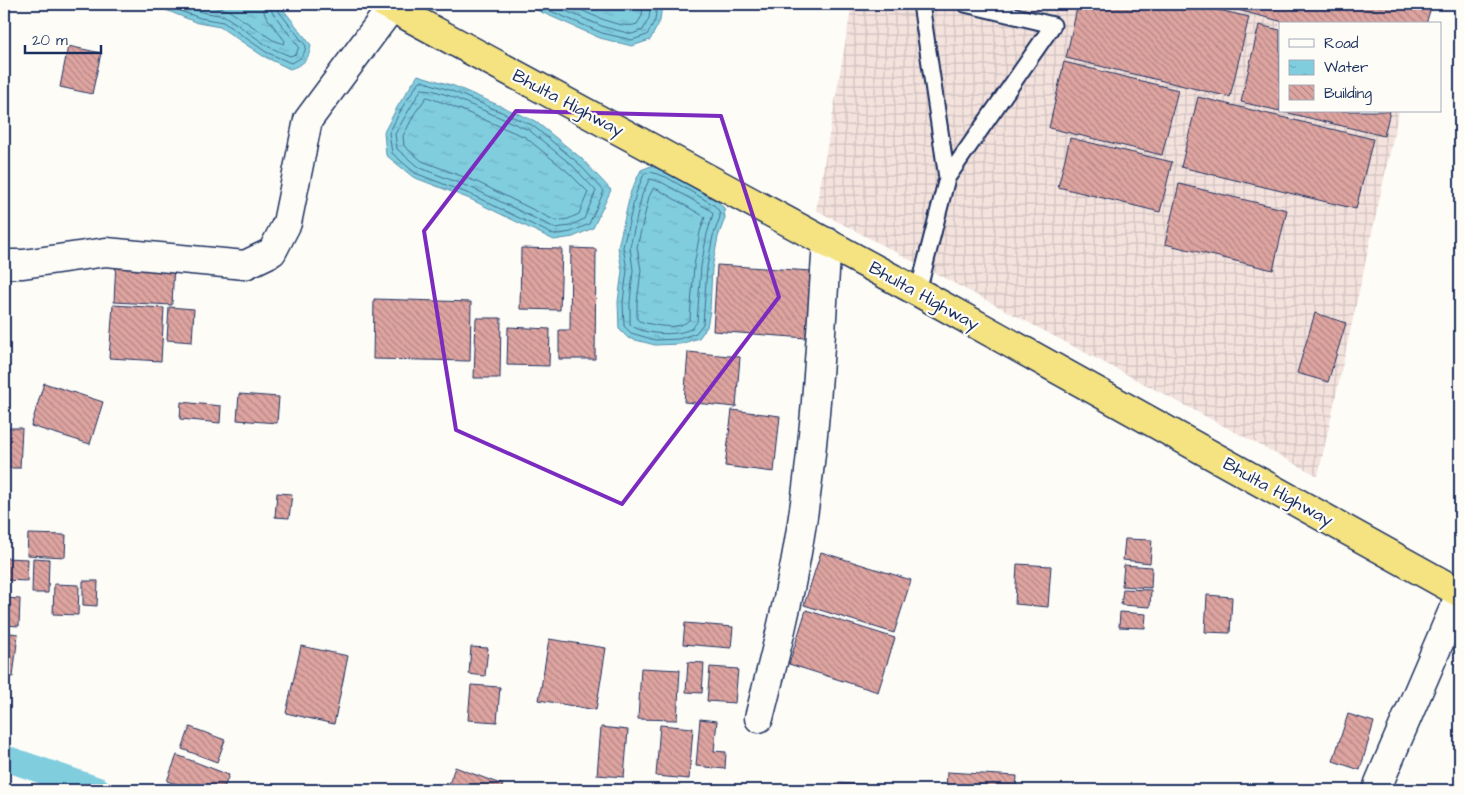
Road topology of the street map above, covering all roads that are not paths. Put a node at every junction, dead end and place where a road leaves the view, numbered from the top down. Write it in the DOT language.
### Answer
graph roads {
  1 [pos="921,4"];
  2 [pos="966,4"];
  3 [pos="391,5"];
  4 [pos="947,178"];
  5 [pos="827,242"];
  6 [pos="4,264"];
  7 [pos="918,292"];
  8 [pos="1460,593"];
  9 [pos="759,718"];
  10 [pos="1378,790"];
  1 -- 4 [label="lane"];
  2 -- 4 [label="lane"];
  3 -- 5 [label="highway, Bhulta Highway"];
  3 -- 6 [label="street"];
  4 -- 7 [label="lane"];
  5 -- 7 [label="highway, Bhulta Highway"];
  5 -- 9 [label="street"];
  7 -- 8 [label="highway, Bhulta Highway"];
  8 -- 10 [label="street"];
}
